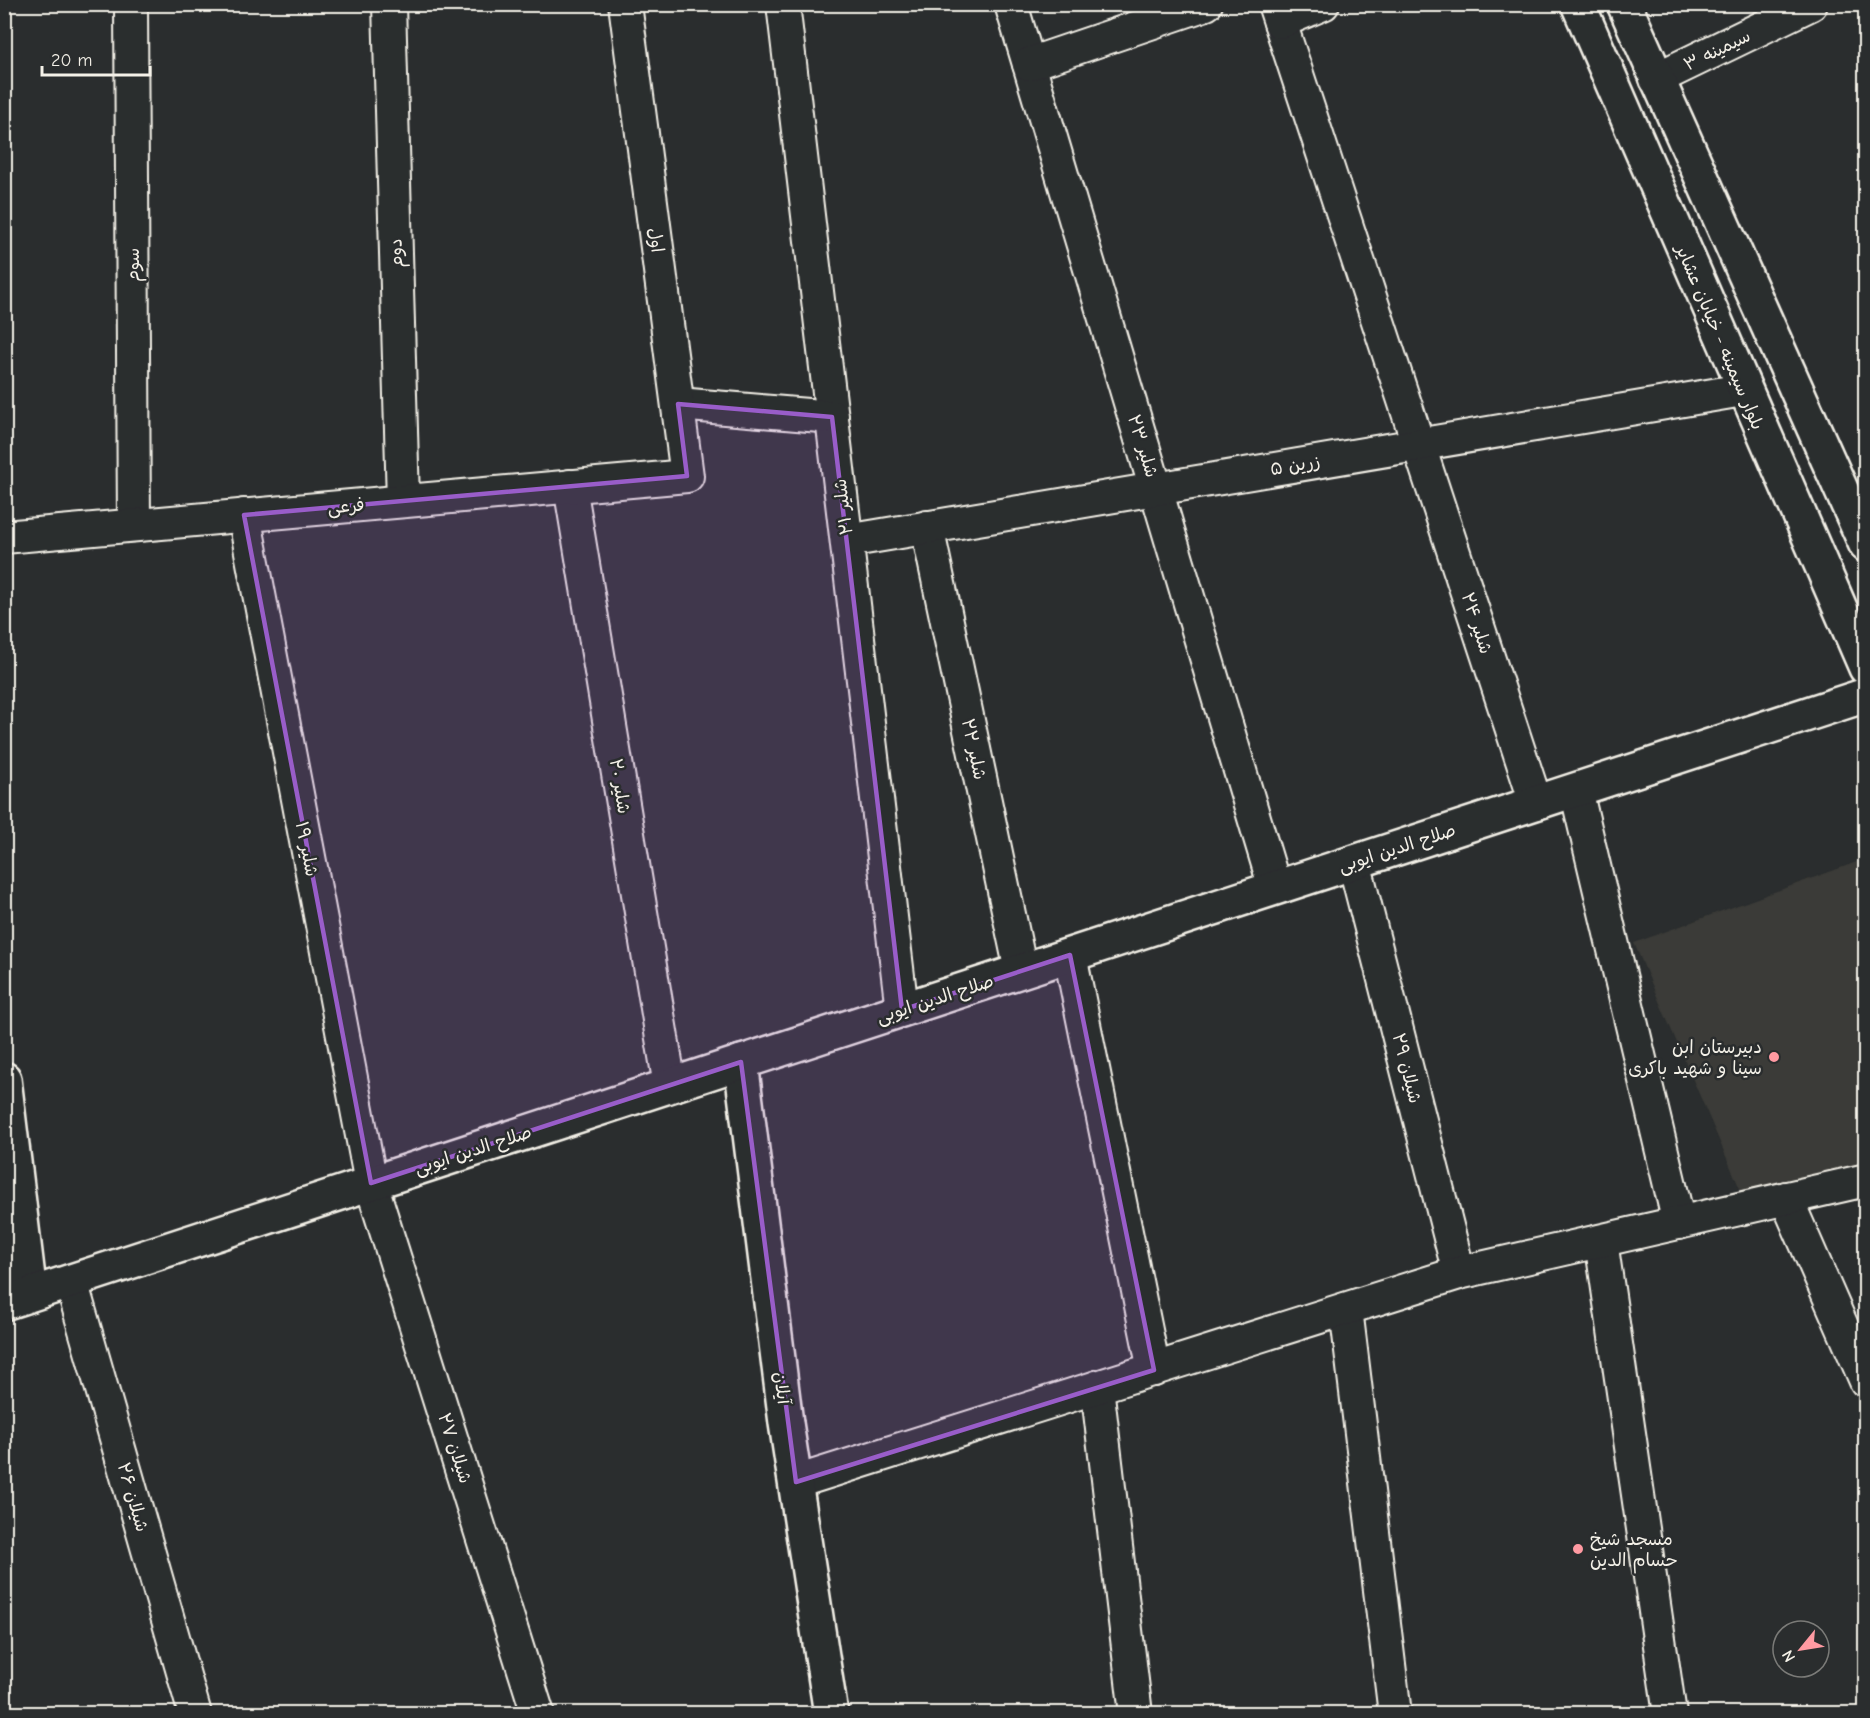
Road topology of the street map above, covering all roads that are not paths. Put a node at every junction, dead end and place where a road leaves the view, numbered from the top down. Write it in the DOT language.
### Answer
graph roads {
  1 [pos="131,4"];
  2 [pos="389,4"];
  3 [pos="625,4"];
  4 [pos="783,4"];
  5 [pos="1011,4"];
  6 [pos="1206,4"];
  7 [pos="1323,4"];
  8 [pos="1578,4"];
  9 [pos="1624,4"];
  10 [pos="1811,4"];
  11 [pos="1277,13"];
  12 [pos="1029,64"];
  13 [pos="1656,79"];
  14 [pos="1743,390"];
  15 [pos="678,404"];
  16 [pos="832,417"];
  17 [pos="1418,444"];
  18 [pos="687,476"];
  19 [pos="570,486"];
  20 [pos="1156,489"];
  21 [pos="403,501"];
  22 [pos="244,515"];
  23 [pos="134,525"];
  24 [pos="927,527"];
  25 [pos="4,537"];
  26 [pos="847,541"];
  27 [pos="1866,545"];
  28 [pos="1866,668"];
  29 [pos="1866,695"];
  30 [pos="1576,790"];
  31 [pos="1536,803"];
  32 [pos="1354,862"];
  33 [pos="1275,888"];
  34 [pos="1070,955"];
  35 [pos="1021,971"];
  36 [pos="902,1010"];
  37 [pos="741,1062"];
  38 [pos="4,1079"];
  39 [pos="670,1086"];
  40 [pos="1866,1180"];
  41 [pos="371,1183"];
  42 [pos="1786,1198"];
  43 [pos="1679,1223"];
  44 [pos="1601,1241"];
  45 [pos="1460,1273"];
  46 [pos="71,1281"];
  47 [pos="17,1299"];
  48 [pos="1346,1309"];
  49 [pos="1154,1370"];
  50 [pos="1866,1381"];
  51 [pos="1097,1387"];
  52 [pos="796,1482"];
  53 [pos="195,1713"];
  54 [pos="538,1713"];
  55 [pos="831,1713"];
  56 [pos="1136,1713"];
  57 [pos="1395,1713"];
  58 [pos="1670,1713"];
  1 -- 23 [label="street, سوم"];
  2 -- 21 [label="street, دوم"];
  3 -- 15 [label="street, اول"];
  4 -- 16 [label="street, شلیر ۲۱"];
  5 -- 12 [label="street, شلیر ۲۳"];
  6 -- 12 [label="street"];
  7 -- 11 [label="street"];
  8 -- 14 [label="street, بلوار سیمینه - خیابان عشایر"];
  9 -- 13 [label="street"];
  10 -- 13 [label="street, سیمینه ۳"];
  11 -- 17 [label="street, شلیر ۲۴"];
  12 -- 20 [label="street, شلیر ۲۳"];
  13 -- 27 [label="street"];
  14 -- 17 [label="street, زرین ۵"];
  14 -- 28 [label="street, بلوار سیمینه - خیابان عشایر"];
  15 -- 16 [label="street"];
  15 -- 18 [label="street, اول"];
  16 -- 26 [label="street, شلیر ۲۱"];
  17 -- 20 [label="street, زرین ۵"];
  17 -- 31 [label="street, شلیر ۲۴"];
  18 -- 19 [label="street, فرعی"];
  19 -- 21 [label="street, فرعی"];
  19 -- 39 [label="street, شلیر ۲۰"];
  20 -- 24 [label="street, زرین ۵"];
  20 -- 33 [label="street, شلیر ۲۳"];
  21 -- 22 [label="street, فرعی"];
  22 -- 23 [label="street, فرعی"];
  22 -- 41 [label="street, شلیر ۱۹"];
  23 -- 25 [label="street, فرعی"];
  24 -- 26 [label="street, زرین ۵"];
  24 -- 35 [label="street, شلیر ۲۲"];
  26 -- 36 [label="street, شلیر ۲۱"];
  29 -- 30 [label="street, صلاح الدین ایوبی"];
  30 -- 31 [label="street, صلاح الدین ایوبی"];
  30 -- 43 [label="street"];
  31 -- 32 [label="street, صلاح الدین ایوبی"];
  32 -- 33 [label="street, صلاح الدین ایوبی"];
  32 -- 45 [label="street, شیلان ۲۹"];
  33 -- 34 [label="street, صلاح الدین ایوبی"];
  34 -- 35 [label="street, صلاح الدین ایوبی"];
  34 -- 49 [label="street"];
  35 -- 36 [label="street, صلاح الدین ایوبی"];
  36 -- 37 [label="street, صلاح الدین ایوبی"];
  37 -- 39 [label="street, صلاح الدین ایوبی"];
  37 -- 52 [label="street, آیلان"];
  38 -- 47 [label="street"];
  39 -- 41 [label="street, صلاح الدین ایوبی"];
  40 -- 42 [label="street"];
  41 -- 46 [label="street, صلاح الدین ایوبی"];
  41 -- 54 [label="street, شیلان ۲۷"];
  42 -- 43 [label="street"];
  42 -- 50 [label="street"];
  43 -- 44 [label="street"];
  44 -- 45 [label="street"];
  44 -- 58 [label="street"];
  45 -- 48 [label="street"];
  46 -- 47 [label="street, صلاح الدین ایوبی"];
  46 -- 53 [label="street, شیلان ۲۶"];
  48 -- 49 [label="street"];
  48 -- 57 [label="street"];
  49 -- 51 [label="street"];
  51 -- 52 [label="street"];
  51 -- 56 [label="street"];
  52 -- 55 [label="street, آیلان"];
}
